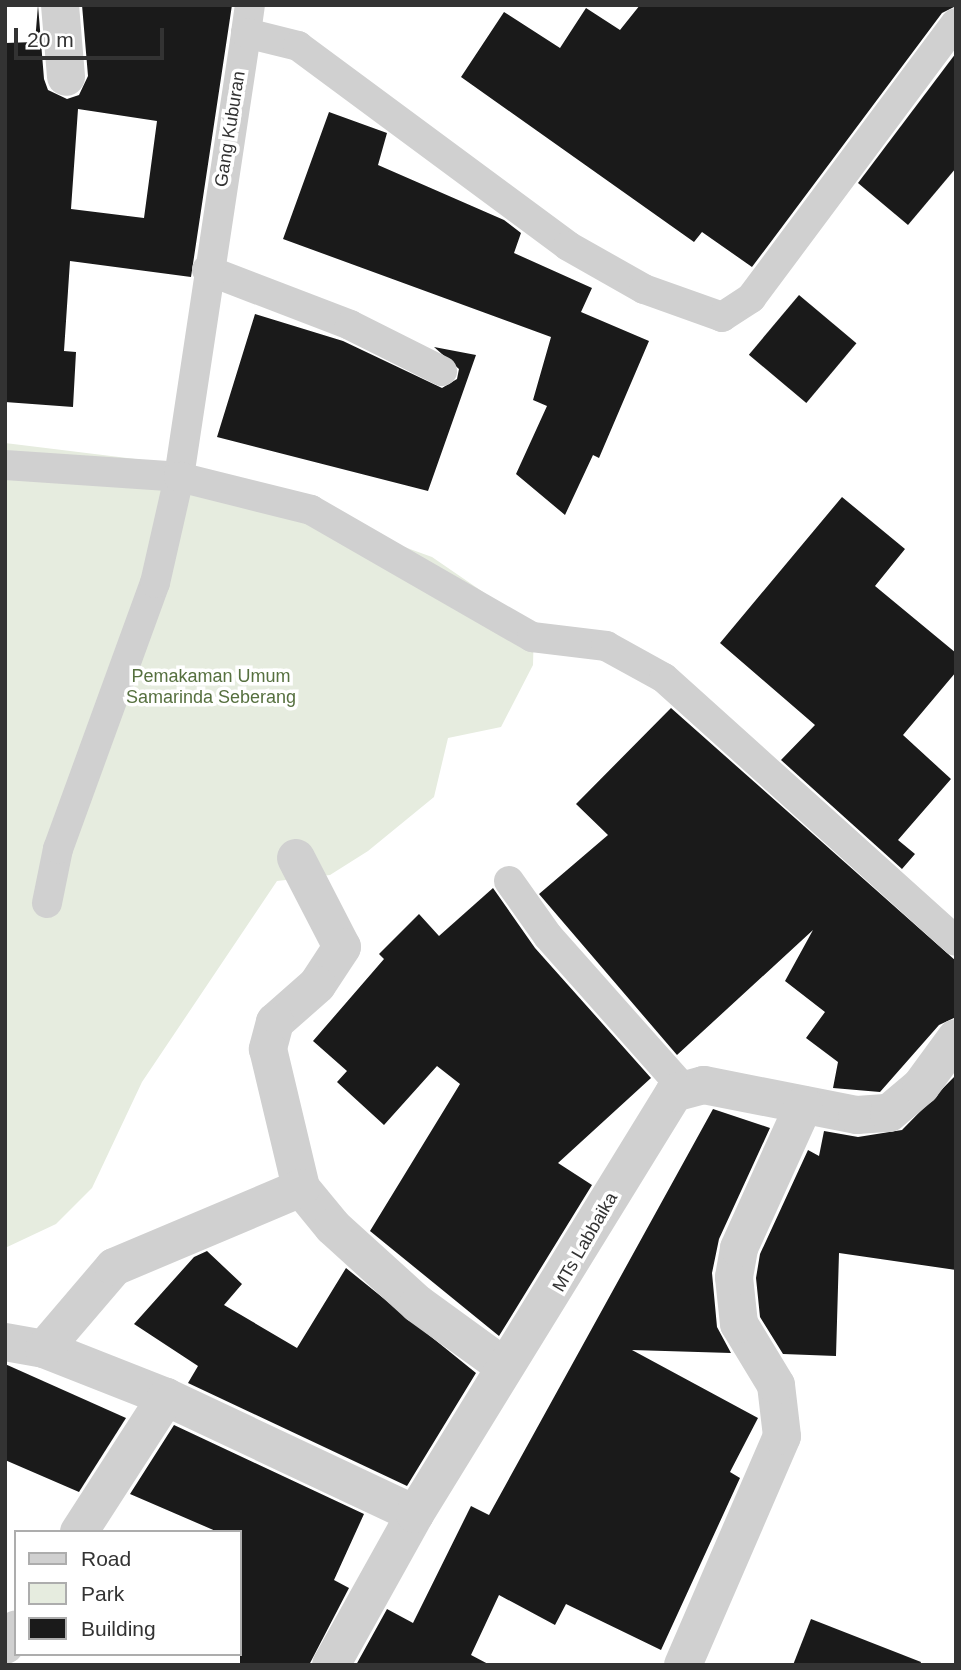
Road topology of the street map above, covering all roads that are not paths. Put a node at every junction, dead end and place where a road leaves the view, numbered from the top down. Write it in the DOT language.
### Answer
graph roads {
  1 [pos="60,5"];
  2 [pos="248,19"];
  3 [pos="956,23"];
  4 [pos="66,77"];
  5 [pos="207,270"];
  6 [pos="442,371"];
  7 [pos="5,465"];
  8 [pos="179,477"];
  9 [pos="296,858"];
  10 [pos="509,881"];
  11 [pos="47,903"];
  12 [pos="956,941"];
  13 [pos="956,1038"];
  14 [pos="684,1089"];
  15 [pos="804,1105"];
  16 [pos="301,1188"];
  17 [pos="5,1342"];
  18 [pos="44,1349"];
  19 [pos="505,1367"];
  20 [pos="166,1397"];
  21 [pos="415,1514"];
  22 [pos="80,1530"];
  23 [pos="331,1665"];
  24 [pos="683,1665"];
  1 -- 4 [label="street"];
  2 -- 3 [label="lane, Gang Kuburan"];
  2 -- 5 [label="lane, Gang Kuburan"];
  5 -- 6 [label="lane"];
  5 -- 8 [label="lane, Gang Kuburan"];
  7 -- 8 [label="lane"];
  8 -- 11 [label="lane, Gang Kuburan"];
  8 -- 12 [label="lane"];
  9 -- 16 [label="street"];
  10 -- 14 [label="lane"];
  13 -- 15 [label="street"];
  14 -- 15 [label="street"];
  14 -- 19 [label="street, MTs Labbaika"];
  15 -- 24 [label="street"];
  16 -- 18 [label="street"];
  16 -- 19 [label="street"];
  17 -- 18 [label="street"];
  18 -- 20 [label="street"];
  19 -- 21 [label="street, MTs Labbaika"];
  20 -- 21 [label="street"];
  20 -- 22 [label="street"];
  21 -- 23 [label="street, MTs Labbaika"];
}
